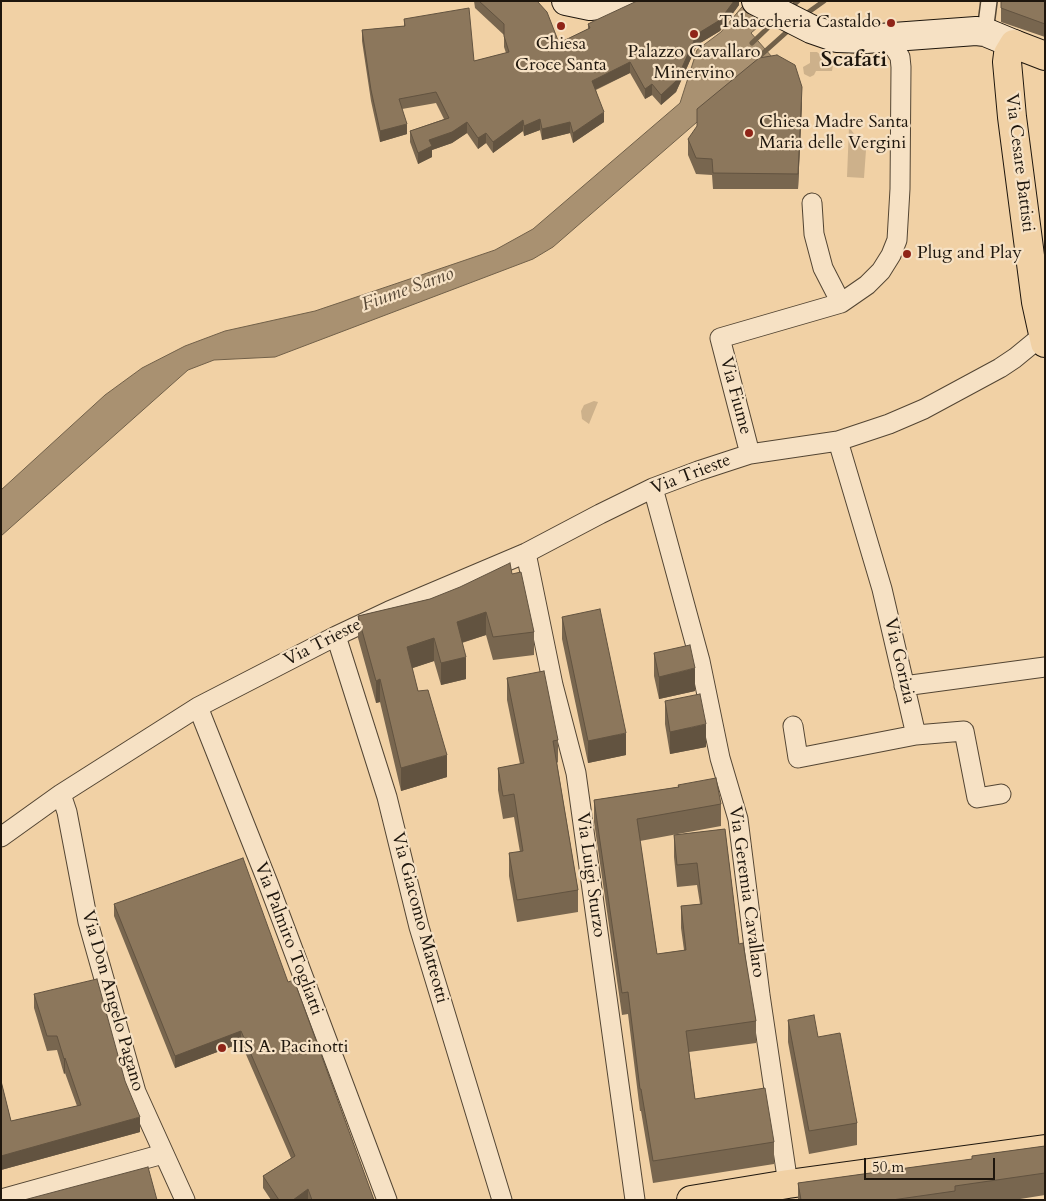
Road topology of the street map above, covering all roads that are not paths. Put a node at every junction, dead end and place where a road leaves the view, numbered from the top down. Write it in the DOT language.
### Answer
graph roads {
  1 [pos="566,1"];
  2 [pos="621,1"];
  3 [pos="756,1"];
  4 [pos="989,1"];
  5 [pos="985,32"];
  6 [pos="882,38"];
  7 [pos="1014,44"];
  8 [pos="1045,56"];
  9 [pos="812,203"];
  10 [pos="841,303"];
  11 [pos="1044,339"];
  12 [pos="838,441"];
  13 [pos="750,454"];
  14 [pos="653,488"];
  15 [pos="526,553"];
  16 [pos="336,636"];
  17 [pos="1045,666"];
  18 [pos="904,686"];
  19 [pos="198,707"];
  20 [pos="793,726"];
  21 [pos="916,735"];
  22 [pos="62,794"];
  23 [pos="1001,794"];
  24 [pos="1,837"];
  25 [pos="1043,1148"];
  26 [pos="163,1154"];
  27 [pos="781,1192"];
  28 [pos="712,1198"];
  29 [pos="1,1199"];
  30 [pos="185,1200"];
  31 [pos="387,1200"];
  32 [pos="502,1200"];
  33 [pos="635,1200"];
  1 -- 2 [label="main road"];
  3 -- 6 [label="main road"];
  4 -- 5 [label="street"];
  5 -- 6 [label="main road"];
  5 -- 7 [label="main road"];
  6 -- 10 [label="street"];
  7 -- 8 [label="main road"];
  7 -- 11 [label="main road, Via Cesare Battisti"];
  9 -- 10 [label="street"];
  10 -- 13 [label="street, Via Fiume"];
  11 -- 12 [label="street, Via Trieste"];
  12 -- 13 [label="street, Via Trieste"];
  12 -- 18 [label="street, Via Gorizia"];
  13 -- 14 [label="street, Via Trieste"];
  14 -- 15 [label="street, Via Trieste"];
  14 -- 27 [label="street, Via Geremia Cavallaro"];
  15 -- 16 [label="street, Via Trieste"];
  15 -- 33 [label="street, Via Luigi Sturzo"];
  16 -- 19 [label="street, Via Trieste"];
  16 -- 32 [label="street, Via Giacomo Matteotti"];
  17 -- 18 [label="street"];
  18 -- 21 [label="street, Via Gorizia"];
  19 -- 22 [label="street, Via Trieste"];
  19 -- 31 [label="street, Via Palmiro Togliatti"];
  20 -- 21 [label="street"];
  21 -- 23 [label="street"];
  22 -- 24 [label="street, Via Trieste"];
  22 -- 26 [label="street, Via Don Angelo Pagano"];
  25 -- 27 [label="main road"];
  26 -- 29 [label="street"];
  26 -- 30 [label="street, Via Don Angelo Pagano"];
  27 -- 28 [label="main road"];
}
